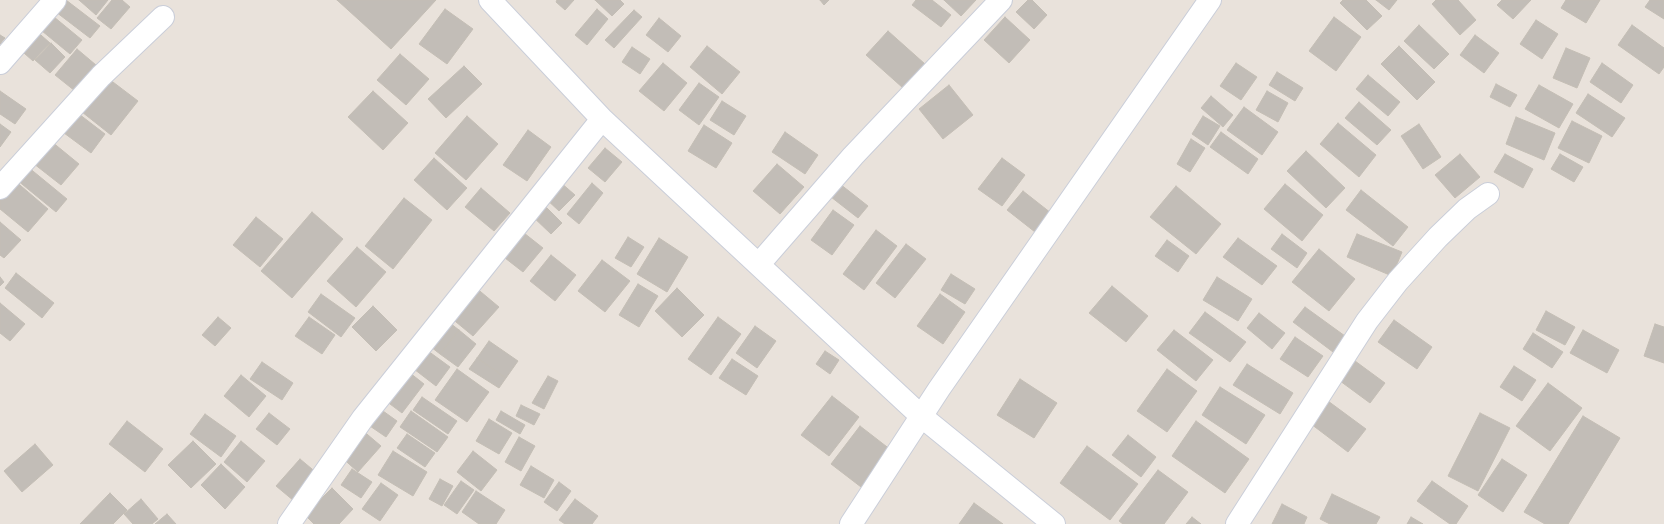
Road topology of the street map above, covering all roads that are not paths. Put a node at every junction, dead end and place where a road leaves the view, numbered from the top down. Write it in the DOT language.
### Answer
graph roads {
  1 [pos="55,0"];
  2 [pos="490,0"];
  3 [pos="1001,0"];
  4 [pos="1210,0"];
  5 [pos="163,17"];
  6 [pos="0,63"];
  7 [pos="602,119"];
  8 [pos="0,188"];
  9 [pos="1488,194"];
  10 [pos="759,264"];
  11 [pos="921,416"];
  12 [pos="290,524"];
  13 [pos="851,524"];
  14 [pos="1054,524"];
  15 [pos="1237,524"];
  1 -- 6 [label="street"];
  2 -- 7 [label="street"];
  3 -- 10 [label="street"];
  4 -- 11 [label="street"];
  5 -- 8 [label="street"];
  7 -- 10 [label="street"];
  7 -- 12 [label="street"];
  9 -- 15 [label="street"];
  10 -- 11 [label="street"];
  11 -- 13 [label="street"];
  11 -- 14 [label="street"];
}
